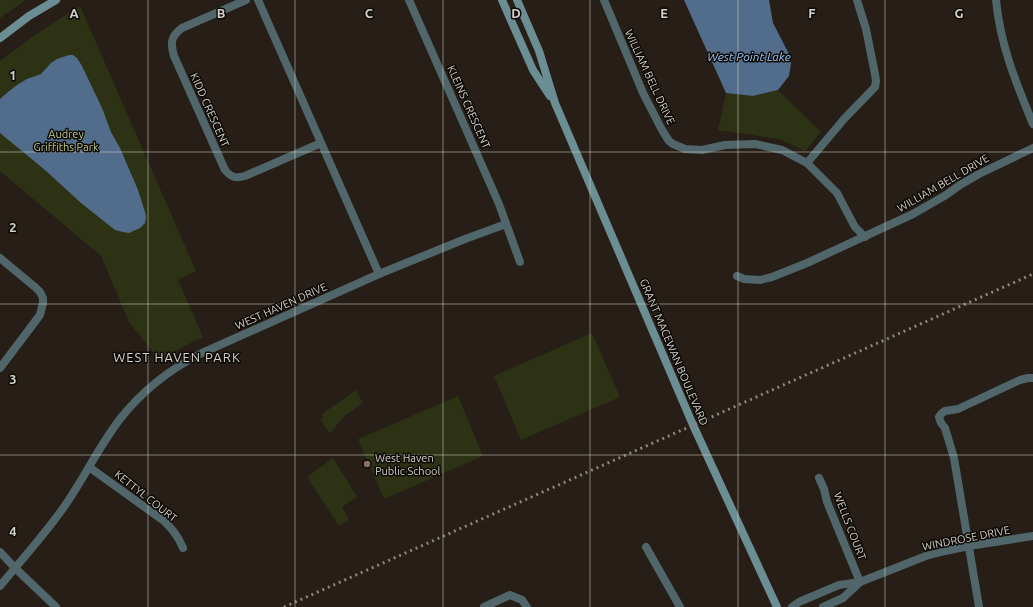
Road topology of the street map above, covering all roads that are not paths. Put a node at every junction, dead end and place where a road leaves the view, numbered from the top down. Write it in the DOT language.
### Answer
graph roads {
  1 [pos="56,0"];
  2 [pos="246,0"];
  3 [pos="258,0"];
  4 [pos="409,0"];
  5 [pos="502,0"];
  6 [pos="517,0"];
  7 [pos="604,0"];
  8 [pos="857,0"];
  9 [pos="996,0"];
  10 [pos="0,38"];
  11 [pos="555,104"];
  12 [pos="1033,124"];
  13 [pos="321,143"];
  14 [pos="1033,148"];
  15 [pos="807,163"];
  16 [pos="506,224"];
  17 [pos="865,237"];
  18 [pos="0,258"];
  19 [pos="520,262"];
  20 [pos="379,274"];
  21 [pos="737,276"];
  22 [pos="0,368"];
  23 [pos="1033,378"];
  24 [pos="90,467"];
  25 [pos="819,478"];
  26 [pos="1033,536"];
  27 [pos="969,546"];
  28 [pos="646,547"];
  29 [pos="183,548"];
  30 [pos="0,552"];
  31 [pos="15,568"];
  32 [pos="860,582"];
  33 [pos="0,586"];
  34 [pos="56,607"];
  35 [pos="484,607"];
  36 [pos="527,607"];
  37 [pos="680,607"];
  38 [pos="777,607"];
  39 [pos="792,607"];
  40 [pos="822,607"];
  41 [pos="979,607"];
  1 -- 10 [label="main road"];
  2 -- 13 [label="street, KIDD CRESCENT"];
  3 -- 13 [label="street"];
  4 -- 16 [label="street, KLEINS CRESCENT"];
  5 -- 11 [label="main road, GRANT MACEWAN BOULEVARD"];
  6 -- 11 [label="main road, GRANT MACEWAN BOULEVARD"];
  7 -- 15 [label="street, WILLIAM BELL DRIVE"];
  8 -- 15 [label="street"];
  9 -- 12 [label="street"];
  11 -- 38 [label="main road, GRANT MACEWAN BOULEVARD"];
  13 -- 20 [label="street"];
  14 -- 17 [label="street, WILLIAM BELL DRIVE"];
  15 -- 17 [label="street, WILLIAM BELL DRIVE"];
  16 -- 19 [label="street, KLEINS CRESCENT"];
  16 -- 20 [label="street"];
  17 -- 21 [label="street, WILLIAM BELL DRIVE"];
  18 -- 22 [label="street"];
  20 -- 24 [label="street, WEST HAVEN DRIVE"];
  23 -- 27 [label="street"];
  24 -- 29 [label="street, KETTYL COURT"];
  24 -- 31 [label="street, WEST HAVEN DRIVE"];
  25 -- 32 [label="street, WELLS COURT"];
  26 -- 27 [label="street, WINDROSE DRIVE"];
  27 -- 32 [label="street, WINDROSE DRIVE"];
  27 -- 41 [label="street"];
  28 -- 37 [label="street"];
  30 -- 31 [label="street"];
  31 -- 33 [label="street, WEST HAVEN DRIVE"];
  31 -- 34 [label="street"];
  32 -- 39 [label="street, WINDROSE DRIVE"];
  32 -- 40 [label="street, WINDROSE DRIVE"];
  35 -- 36 [label="street"];
}
